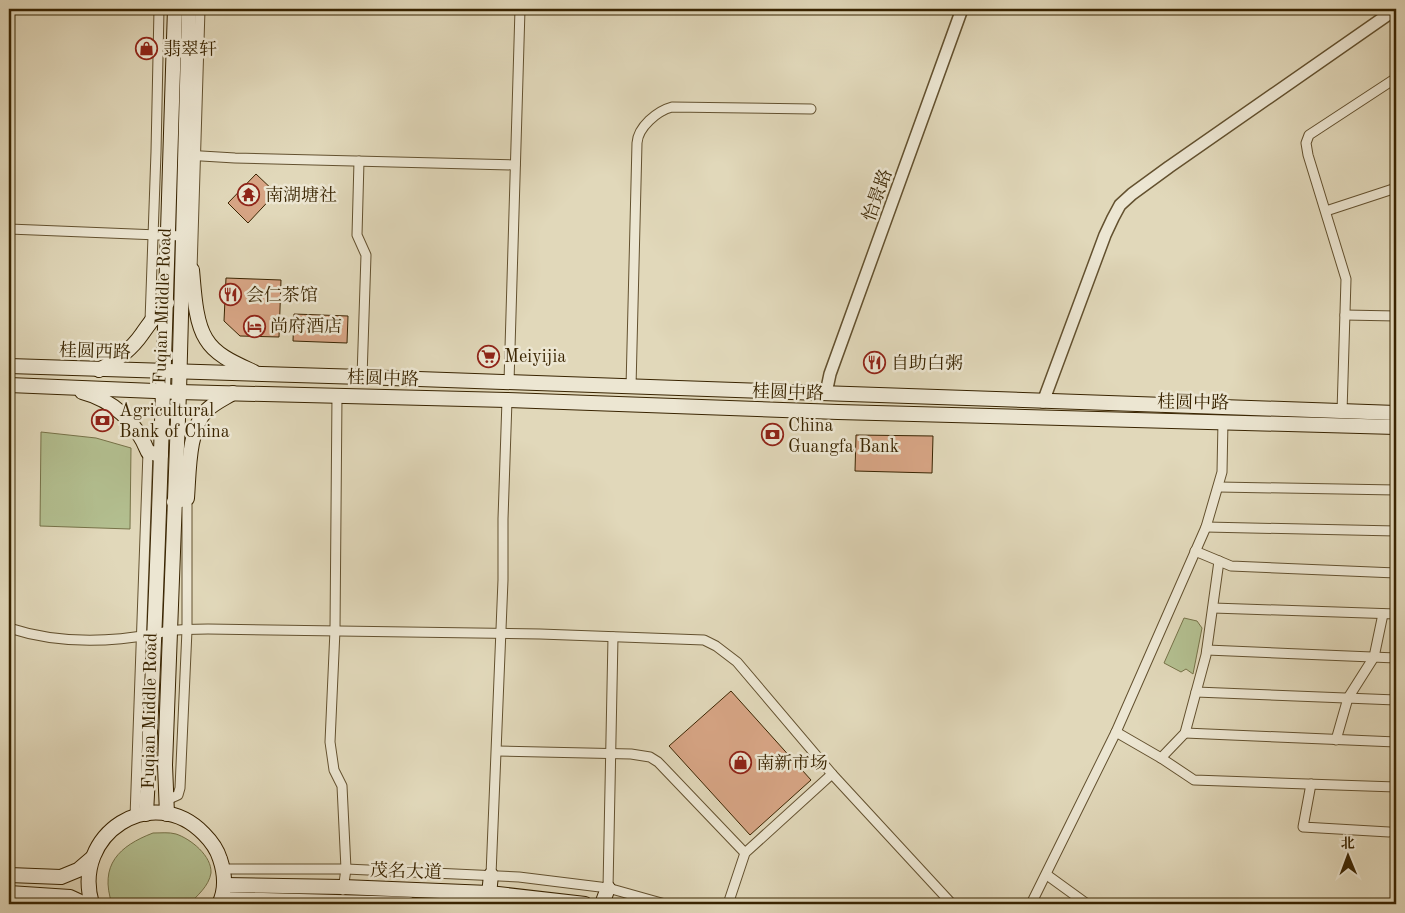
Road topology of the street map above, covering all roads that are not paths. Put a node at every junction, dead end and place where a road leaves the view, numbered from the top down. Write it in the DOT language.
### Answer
graph roads {
  1 [pos="159,9"];
  2 [pos="175,9"];
  3 [pos="189,9"];
  4 [pos="200,9"];
  5 [pos="520,9"];
  6 [pos="962,9"];
  7 [pos="1396,9"];
  8 [pos="1396,78"];
  9 [pos="811,109"];
  10 [pos="191,156"];
  11 [pos="359,162"];
  12 [pos="515,164"];
  13 [pos="1396,188"];
  14 [pos="1326,211"];
  15 [pos="189,218"];
  16 [pos="9,229"];
  17 [pos="153,235"];
  18 [pos="176,236"];
  19 [pos="192,270"];
  20 [pos="167,303"];
  21 [pos="1346,314"];
  22 [pos="1396,316"];
  23 [pos="150,321"];
  24 [pos="9,366"];
  25 [pos="99,370"];
  26 [pos="165,372"];
  27 [pos="179,373"];
  28 [pos="259,374"];
  29 [pos="362,377"];
  30 [pos="509,382"];
  31 [pos="9,385"];
  32 [pos="631,386"];
  33 [pos="61,387"];
  34 [pos="164,391"];
  35 [pos="178,392"];
  36 [pos="233,393"];
  37 [pos="826,393"];
  38 [pos="337,395"];
  39 [pos="507,400"];
  40 [pos="1043,402"];
  41 [pos="822,411"];
  42 [pos="1342,412"];
  43 [pos="1396,413"];
  44 [pos="1223,415"];
  45 [pos="1396,426"];
  46 [pos="155,453"];
  47 [pos="1219,487"];
  48 [pos="1396,490"];
  49 [pos="181,500"];
  50 [pos="1206,527"];
  51 [pos="1396,531"];
  52 [pos="1195,551"];
  53 [pos="1219,561"];
  54 [pos="1396,573"];
  55 [pos="1213,608"];
  56 [pos="1383,614"];
  57 [pos="1396,614"];
  58 [pos="9,628"];
  59 [pos="170,630"];
  60 [pos="187,630"];
  61 [pos="335,630"];
  62 [pos="155,634"];
  63 [pos="502,634"];
  64 [pos="140,636"];
  65 [pos="613,636"];
  66 [pos="1207,650"];
  67 [pos="1374,657"];
  68 [pos="1396,658"];
  69 [pos="1196,692"];
  70 [pos="1348,698"];
  71 [pos="1396,700"];
  72 [pos="1116,732"];
  73 [pos="1185,733"];
  74 [pos="1336,740"];
  75 [pos="1396,742"];
  76 [pos="497,751"];
  77 [pos="610,753"];
  78 [pos="1161,758"];
  79 [pos="832,774"];
  80 [pos="1311,784"];
  81 [pos="1396,787"];
  82 [pos="167,807"];
  83 [pos="140,815"];
  84 [pos="1389,832"];
  85 [pos="745,853"];
  86 [pos="92,858"];
  87 [pos="223,869"];
  88 [pos="346,869"];
  89 [pos="491,874"];
  90 [pos="9,875"];
  91 [pos="1046,875"];
  92 [pos="343,887"];
  93 [pos="377,888"];
  94 [pos="608,888"];
  95 [pos="9,893"];
  96 [pos="222,896"];
  97 [pos="488,899"];
  98 [pos="254,902"];
  99 [pos="342,902"];
  100 [pos="85,904"];
  101 [pos="92,904"];
  102 [pos="377,904"];
  103 [pos="409,904"];
  104 [pos="585,904"];
  105 [pos="602,904"];
  106 [pos="664,904"];
  107 [pos="728,904"];
  108 [pos="952,904"];
  109 [pos="1031,904"];
  110 [pos="1087,904"];
  1 -- 17 [label="street"];
  2 -- 18 [label="main road, Fuqian Middle Road"];
  3 -- 10 [label="main road, Fuqian Middle Road"];
  4 -- 10 [label="street"];
  5 -- 12 [label="street"];
  6 -- 37 [label="street, 怡景路"];
  7 -- 40 [label="street"];
  8 -- 14 [label="street"];
  9 -- 32 [label="street"];
  10 -- 11 [label="street"];
  10 -- 15 [label="main road, Fuqian Middle Road"];
  11 -- 12 [label="street"];
  11 -- 29 [label="street"];
  12 -- 30 [label="street"];
  13 -- 14 [label="street"];
  14 -- 21 [label="street"];
  15 -- 18 [label="main road, Fuqian Middle Road"];
  15 -- 19 [label="street"];
  16 -- 17 [label="street"];
  17 -- 18 [label="street"];
  17 -- 23 [label="street"];
  18 -- 20 [label="main road, Fuqian Middle Road"];
  18 -- 27 [label="main road, Fuqian Middle Road"];
  19 -- 28 [label="main road"];
  20 -- 23 [label="main road"];
  20 -- 26 [label="main road, Fuqian Middle Road"];
  21 -- 22 [label="street"];
  21 -- 42 [label="street"];
  23 -- 25 [label="main road"];
  24 -- 25 [label="main road, 桂圆西路"];
  25 -- 26 [label="main road, 桂圆西路"];
  26 -- 27 [label="main road, 桂圆西路"];
  26 -- 34 [label="main road, Fuqian Middle Road"];
  27 -- 28 [label="main road, 桂圆中路"];
  27 -- 35 [label="main road, Fuqian Middle Road"];
  28 -- 29 [label="main road, 桂圆中路"];
  29 -- 30 [label="main road, 桂圆中路"];
  30 -- 32 [label="main road, 桂圆中路"];
  30 -- 39 [label="main road"];
  31 -- 33 [label="main road"];
  32 -- 37 [label="main road, 桂圆中路"];
  33 -- 34 [label="main road"];
  33 -- 46 [label="main road"];
  34 -- 35 [label="main road"];
  34 -- 46 [label="main road, Fuqian Middle Road"];
  35 -- 36 [label="main road, 桂圆中路"];
  35 -- 49 [label="main road, Fuqian Middle Road"];
  36 -- 38 [label="main road, 桂圆中路"];
  36 -- 49 [label="main road"];
  37 -- 40 [label="main road, 桂圆中路"];
  37 -- 41 [label="main road"];
  38 -- 39 [label="main road, 桂圆中路"];
  38 -- 61 [label="street"];
  39 -- 41 [label="main road, 桂圆中路"];
  39 -- 63 [label="street"];
  40 -- 44 [label="main road, 桂圆中路"];
  41 -- 44 [label="main road, 桂圆中路"];
  42 -- 43 [label="main road, 桂圆中路"];
  42 -- 44 [label="main road, 桂圆中路"];
  44 -- 45 [label="main road, 桂圆中路"];
  44 -- 47 [label="street"];
  46 -- 62 [label="main road, Fuqian Middle Road"];
  46 -- 64 [label="street"];
  47 -- 48 [label="street"];
  47 -- 50 [label="street"];
  49 -- 59 [label="main road, Fuqian Middle Road"];
  49 -- 60 [label="street"];
  50 -- 51 [label="street"];
  50 -- 52 [label="street"];
  52 -- 53 [label="street"];
  52 -- 72 [label="street"];
  53 -- 54 [label="street"];
  53 -- 55 [label="street"];
  55 -- 56 [label="street"];
  55 -- 66 [label="street"];
  56 -- 57 [label="street"];
  56 -- 67 [label="street"];
  58 -- 64 [label="street"];
  59 -- 60 [label="street"];
  59 -- 62 [label="street"];
  59 -- 82 [label="main road, Fuqian Middle Road"];
  60 -- 61 [label="street"];
  60 -- 82 [label="street"];
  61 -- 63 [label="street"];
  61 -- 88 [label="street"];
  62 -- 64 [label="street"];
  62 -- 83 [label="main road, Fuqian Middle Road"];
  63 -- 65 [label="street"];
  63 -- 76 [label="street"];
  64 -- 83 [label="street"];
  65 -- 77 [label="street"];
  65 -- 79 [label="street"];
  66 -- 67 [label="street"];
  66 -- 69 [label="street"];
  67 -- 68 [label="street"];
  67 -- 70 [label="street"];
  69 -- 70 [label="street"];
  69 -- 73 [label="street"];
  70 -- 71 [label="street"];
  70 -- 74 [label="street"];
  72 -- 78 [label="street"];
  72 -- 91 [label="street"];
  73 -- 74 [label="street"];
  73 -- 78 [label="street"];
  74 -- 75 [label="street"];
  76 -- 77 [label="street"];
  76 -- 89 [label="street"];
  77 -- 85 [label="street"];
  77 -- 94 [label="street"];
  78 -- 80 [label="street"];
  79 -- 85 [label="street"];
  79 -- 108 [label="street"];
  80 -- 81 [label="street"];
  80 -- 84 [label="street"];
  82 -- 83 [label="main road"];
  82 -- 87 [label="main road"];
  83 -- 86 [label="main road"];
  85 -- 107 [label="street"];
  86 -- 90 [label="main road"];
  86 -- 101 [label="main road"];
  87 -- 88 [label="street"];
  87 -- 96 [label="main road"];
  88 -- 89 [label="street"];
  88 -- 92 [label="street"];
  89 -- 94 [label="street"];
  89 -- 97 [label="main road"];
  91 -- 109 [label="street"];
  91 -- 110 [label="street"];
  92 -- 93 [label="main road, 茂名大道"];
  92 -- 96 [label="main road, 茂名大道"];
  92 -- 99 [label="street"];
  93 -- 97 [label="main road, 茂名大道"];
  93 -- 102 [label="main road"];
  94 -- 105 [label="main road"];
  94 -- 106 [label="street"];
  95 -- 100 [label="main road"];
  96 -- 98 [label="main road, 茂名大道"];
  97 -- 104 [label="main road, 茂名大道"];
  98 -- 99 [label="main road, 茂名大道"];
  99 -- 102 [label="main road, 茂名大道"];
  102 -- 103 [label="main road, 茂名大道"];
}
